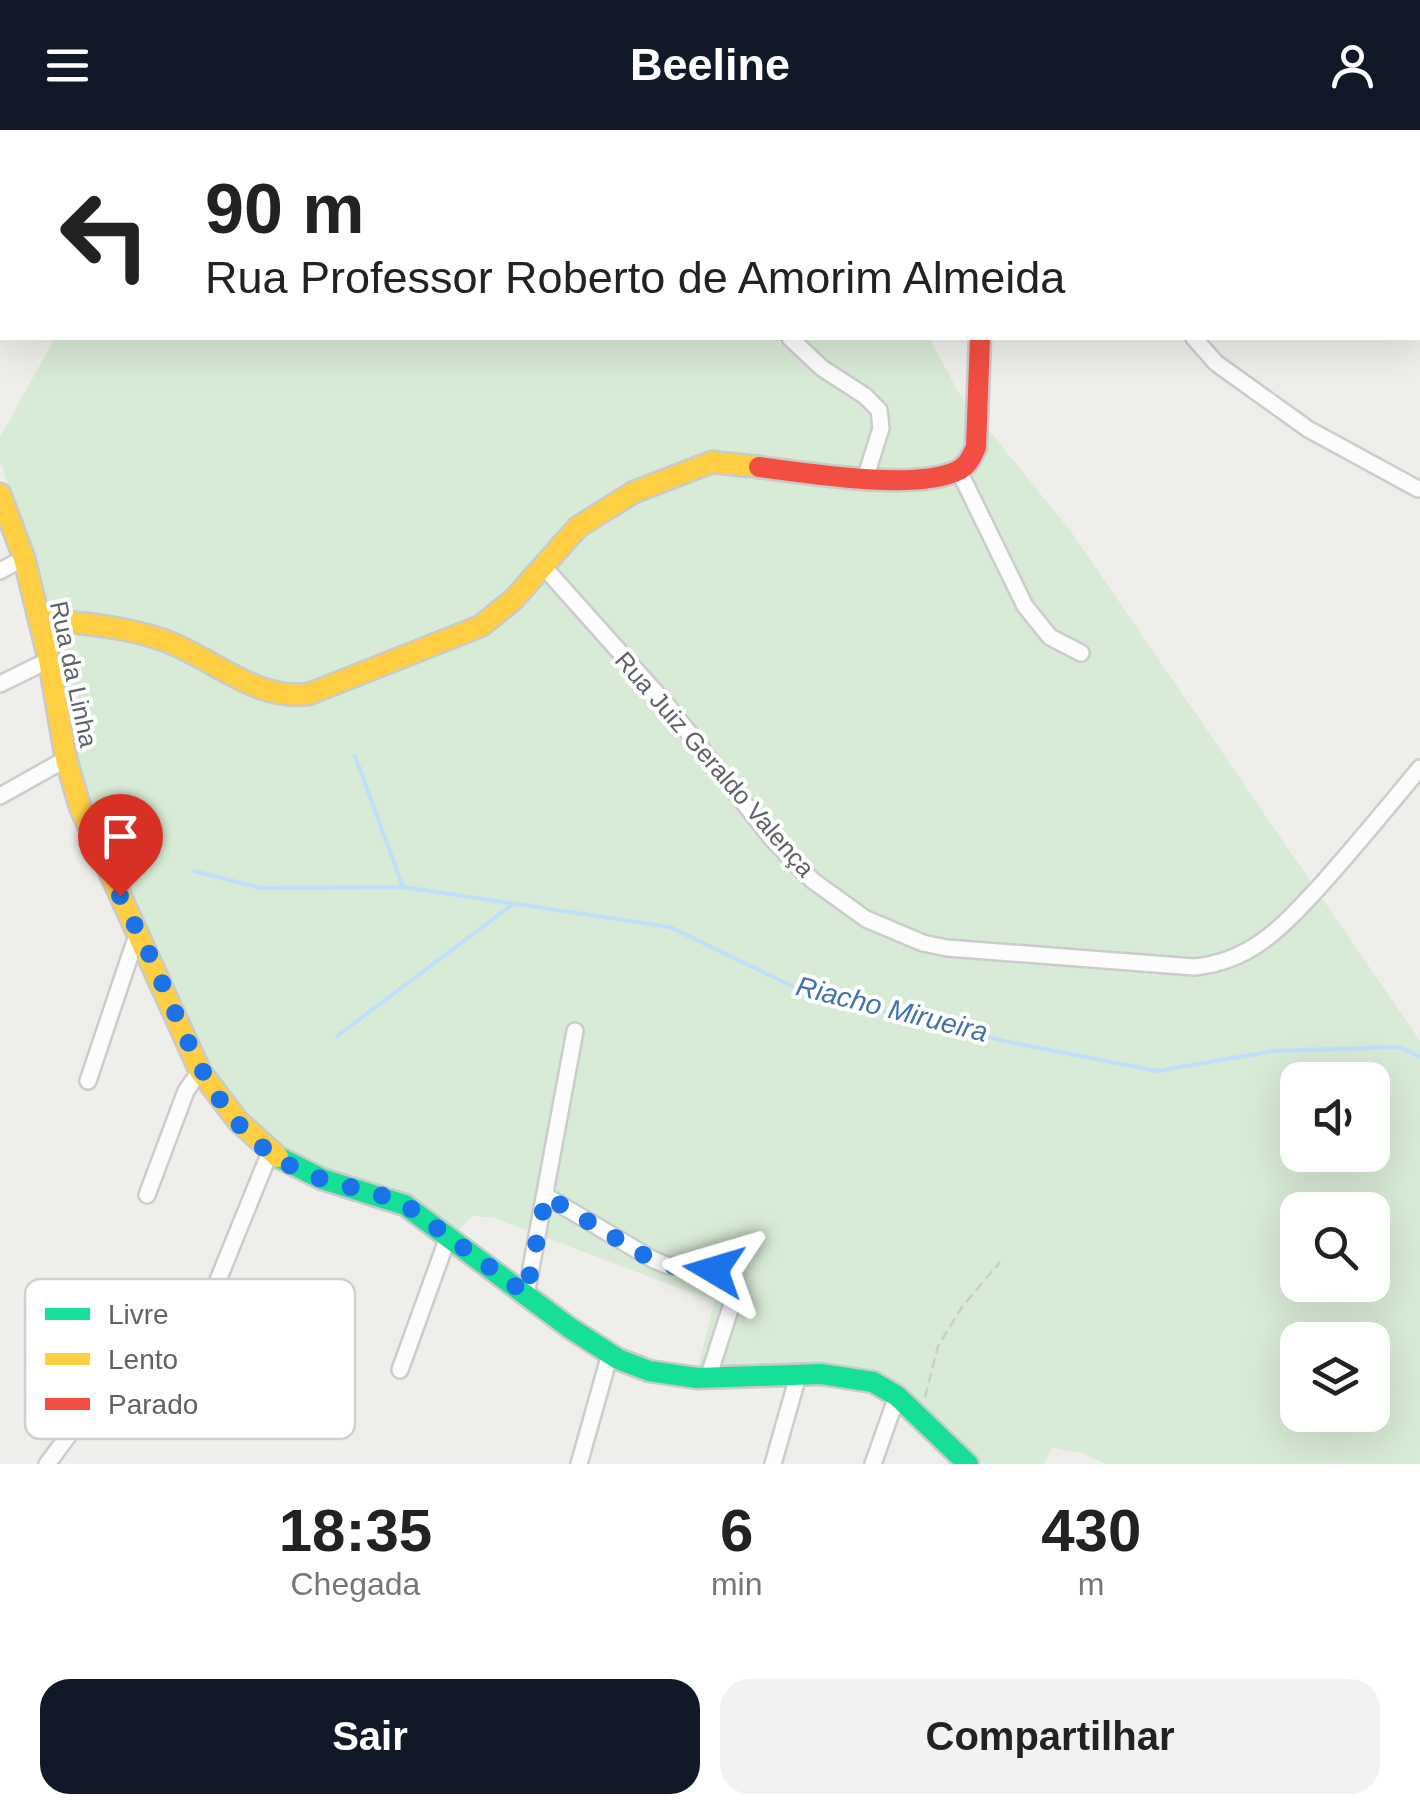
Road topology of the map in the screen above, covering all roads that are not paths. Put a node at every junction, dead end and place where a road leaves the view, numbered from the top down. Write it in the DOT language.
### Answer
graph roads {
  1 [pos="792,340"];
  2 [pos="980,340"];
  3 [pos="1196,340"];
  4 [pos="949,474"];
  5 [pos="866,476"];
  6 [pos="1418,489"];
  7 [pos="0,494"];
  8 [pos="24,558"];
  9 [pos="543,566"];
  10 [pos="0,571"];
  11 [pos="39,619"];
  12 [pos="1082,653"];
  13 [pos="49,660"];
  14 [pos="0,684"];
  15 [pos="66,758"];
  16 [pos="1420,768"];
  17 [pos="0,796"];
  18 [pos="138,932"];
  19 [pos="574,1031"];
  20 [pos="200,1070"];
  21 [pos="88,1081"];
  22 [pos="270,1152"];
  23 [pos="147,1196"];
  24 [pos="546,1196"];
  25 [pos="448,1237"];
  26 [pos="218,1279"];
  27 [pos="526,1294"];
  28 [pos="610,1354"];
  29 [pos="400,1370"];
  30 [pos="798,1376"];
  31 [pos="708,1378"];
  32 [pos="897,1396"];
  33 [pos="68,1439"];
  34 [pos="48,1464"];
  35 [pos="579,1464"];
  36 [pos="773,1464"];
  37 [pos="873,1464"];
  38 [pos="968,1464"];
  1 -- 5 [label="street"];
  2 -- 4 [label="street"];
  3 -- 6 [label="street"];
  4 -- 5 [label="street"];
  4 -- 12 [label="street"];
  5 -- 9 [label="street"];
  7 -- 8 [label="street, Rua da Linha"];
  8 -- 10 [label="street"];
  8 -- 11 [label="street, Rua da Linha"];
  9 -- 11 [label="street"];
  9 -- 16 [label="street, Rua Juiz Geraldo Valença"];
  11 -- 13 [label="street, Rua da Linha"];
  13 -- 14 [label="street"];
  13 -- 15 [label="street, Rua da Linha"];
  15 -- 17 [label="street"];
  15 -- 18 [label="street, Rua da Linha"];
  18 -- 20 [label="street, Rua da Linha"];
  18 -- 21 [label="street"];
  19 -- 24 [label="street"];
  20 -- 22 [label="street, Rua da Linha"];
  20 -- 23 [label="street"];
  22 -- 25 [label="street, Rua da Linha"];
  22 -- 26 [label="street"];
  24 -- 27 [label="street"];
  24 -- 31 [label="street"];
  25 -- 27 [label="street, Rua da Linha"];
  25 -- 29 [label="street"];
  27 -- 28 [label="street, Rua da Linha"];
  28 -- 31 [label="street, Rua da Linha"];
  28 -- 35 [label="street"];
  30 -- 31 [label="street, Rua da Linha"];
  30 -- 32 [label="street, Rua da Linha"];
  30 -- 36 [label="street"];
  32 -- 37 [label="street"];
  32 -- 38 [label="street, Rua da Linha"];
  33 -- 34 [label="street"];
}
